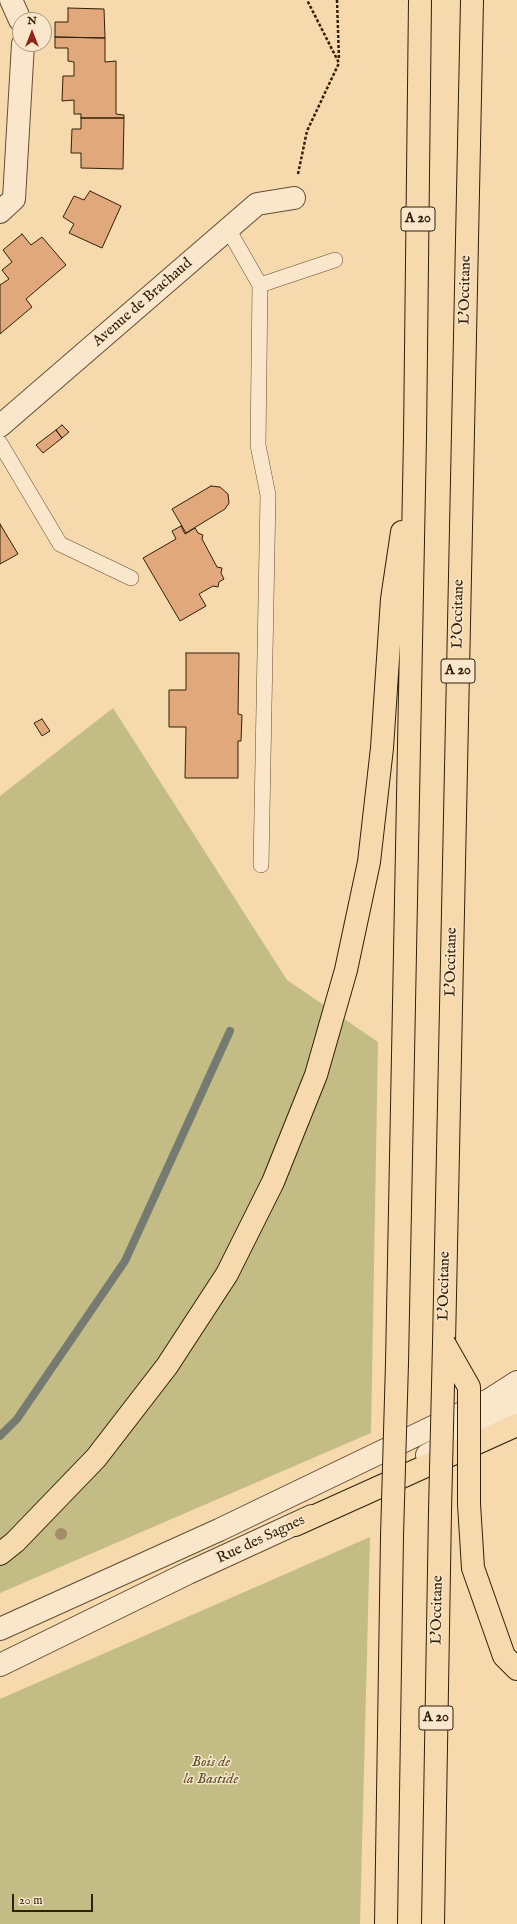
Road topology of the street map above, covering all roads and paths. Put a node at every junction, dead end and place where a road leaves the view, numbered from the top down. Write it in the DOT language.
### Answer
graph roads {
  1 [pos="11,0"];
  2 [pos="307,0"];
  3 [pos="337,0"];
  4 [pos="420,0"];
  5 [pos="472,0"];
  6 [pos="16,12"];
  7 [pos="23,52"];
  8 [pos="339,63"];
  9 [pos="294,198"];
  10 [pos="0,212"];
  11 [pos="228,229"];
  12 [pos="335,260"];
  13 [pos="260,285"];
  14 [pos="0,426"];
  15 [pos="415,437"];
  16 [pos="0,443"];
  17 [pos="131,578"];
  18 [pos="261,865"];
  19 [pos="444,1343"];
  20 [pos="517,1382"];
  21 [pos="517,1405"];
  22 [pos="517,1425"];
  23 [pos="295,1525"];
  24 [pos="0,1554"];
  25 [pos="0,1629"];
  26 [pos="0,1665"];
  27 [pos="517,1669"];
  28 [pos="386,1924"];
  29 [pos="433,1924"];
  1 -- 6 [label="street"];
  2 -- 8 [label="path"];
  3 -- 8 [label="path"];
  4 -- 15 [label="highway, A 20"];
  5 -- 19 [label="highway, L'Occitane / A 20"];
  7 -- 10 [label="street"];
  8 -- 9 [label="path"];
  9 -- 11 [label="street, Avenue de Brachaud"];
  11 -- 13 [label="lane"];
  11 -- 14 [label="street, Avenue de Brachaud"];
  12 -- 13 [label="lane"];
  13 -- 18 [label="lane"];
  15 -- 24 [label="highway"];
  15 -- 28 [label="highway, A 20, bridge"];
  16 -- 17 [label="lane"];
  19 -- 27 [label="highway, bridge"];
  19 -- 29 [label="highway, L'Occitane / A 20, bridge"];
  20 -- 25 [label="street, Rue des Sagnes"];
  21 -- 23 [label="street, Rue des Sagnes"];
  22 -- 23 [label="highway"];
  23 -- 26 [label="street, Rue des Sagnes"];
}
